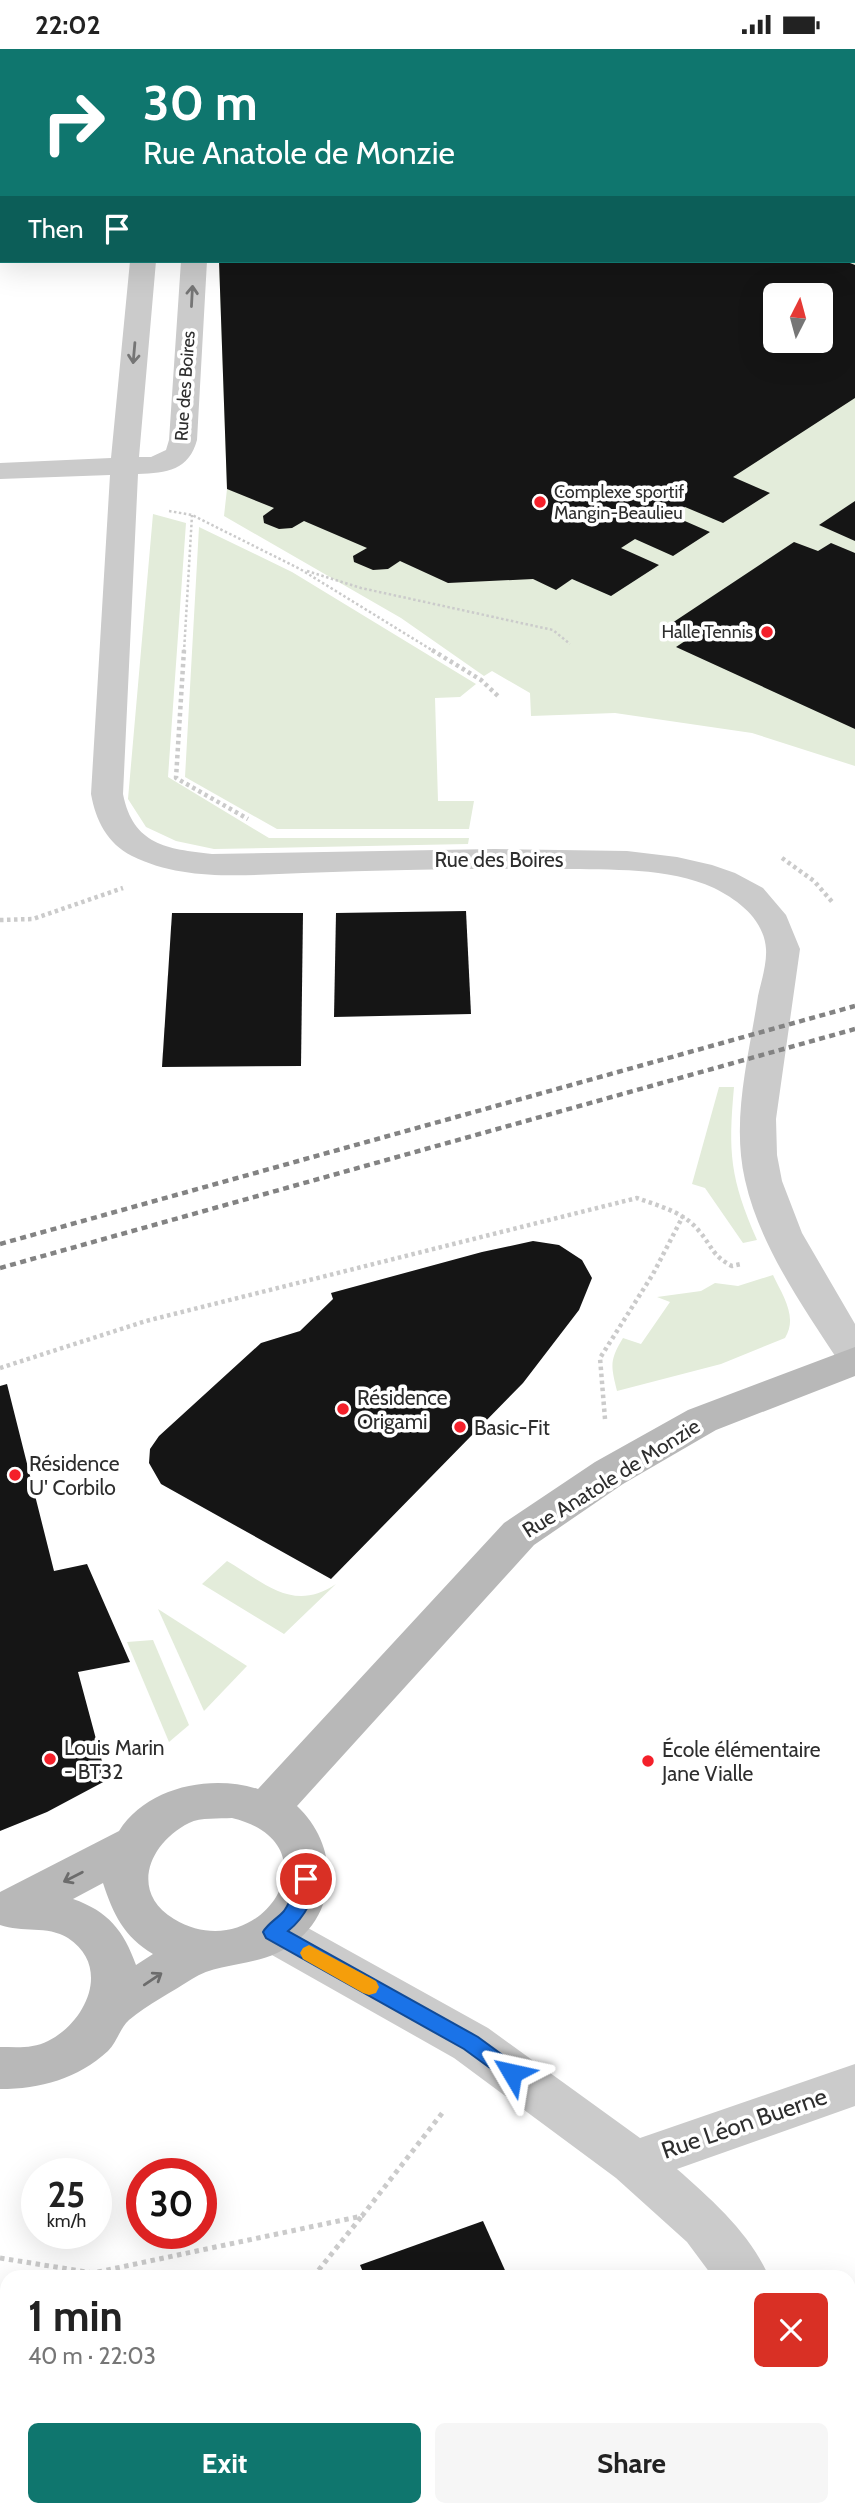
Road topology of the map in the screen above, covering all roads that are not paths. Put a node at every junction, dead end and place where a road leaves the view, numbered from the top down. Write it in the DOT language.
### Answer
graph roads {
  1 [pos="143,263"];
  2 [pos="194,263"];
  3 [pos="125,466"];
  4 [pos="0,471"];
  5 [pos="855,1355"];
  6 [pos="855,1361"];
  7 [pos="266,1810"];
  8 [pos="133,1845"];
  9 [pos="5,1910"];
  10 [pos="273,1932"];
  11 [pos="196,1951"];
  12 [pos="111,2007"];
  13 [pos="0,2068"];
  14 [pos="855,2085"];
  15 [pos="634,2162"];
  16 [pos="739,2270"];
  1 -- 3 [label="street, Rue des Boires, one-way"];
  3 -- 2 [label="street, Rue des Boires, one-way"];
  3 -- 4 [label="street"];
  3 -- 5 [label="street, Rue des Boires"];
  6 -- 7 [label="street, Rue Anatole de Monzie"];
  7 -- 8 [label="street"];
  7 -- 10 [label="street"];
  8 -- 9 [label="street, one-way"];
  8 -- 11 [label="street"];
  9 -- 12 [label="street"];
  10 -- 11 [label="street"];
  10 -- 15 [label="street"];
  12 -- 11 [label="street, one-way"];
  12 -- 13 [label="street"];
  14 -- 15 [label="street, Rue Léon Buerne"];
  15 -- 16 [label="street"];
}
